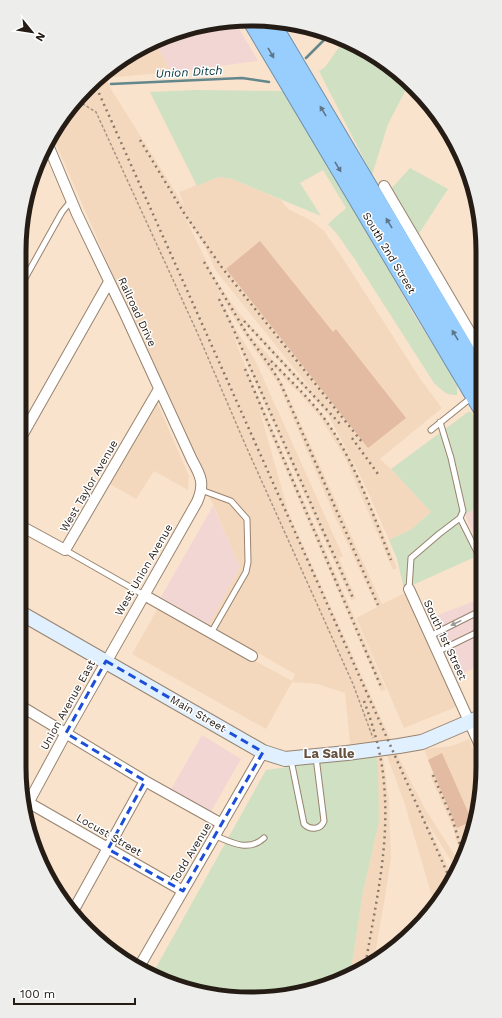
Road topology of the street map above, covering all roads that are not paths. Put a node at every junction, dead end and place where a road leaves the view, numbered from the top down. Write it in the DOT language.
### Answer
graph roads {
  1 [pos="256,26"];
  2 [pos="273,27"];
  3 [pos="304,93"];
  4 [pos="48,153"];
  5 [pos="384,186"];
  6 [pos="71,201"];
  7 [pos="26,276"];
  8 [pos="109,282"];
  9 [pos="476,341"];
  10 [pos="475,372"];
  11 [pos="159,389"];
  12 [pos="476,400"];
  13 [pos="440,422"];
  14 [pos="26,429"];
  15 [pos="431,430"];
  16 [pos="201,490"];
  17 [pos="460,518"];
  18 [pos="26,530"];
  19 [pos="65,550"];
  20 [pos="476,550"];
  21 [pos="409,589"];
  22 [pos="144,595"];
  23 [pos="476,613"];
  24 [pos="26,616"];
  25 [pos="211,633"];
  26 [pos="476,633"];
  27 [pos="430,636"];
  28 [pos="437,652"];
  29 [pos="252,656"];
  30 [pos="106,661"];
  31 [pos="26,709"];
  32 [pos="476,719"];
  33 [pos="469,722"];
  34 [pos="66,733"];
  35 [pos="476,737"];
  36 [pos="263,752"];
  37 [pos="315,756"];
  38 [pos="291,759"];
  39 [pos="145,781"];
  40 [pos="28,799"];
  41 [pos="29,805"];
  42 [pos="222,824"];
  43 [pos="216,836"];
  44 [pos="264,838"];
  45 [pos="108,849"];
  46 [pos="183,891"];
  47 [pos="75,907"];
  48 [pos="141,964"];
  1 -- 3 [label="highway, one-way"];
  2 -- 3 [label="highway"];
  3 -- 10 [label="highway, South 2nd Street"];
  4 -- 6 [label="street, Railroad Drive"];
  5 -- 9 [label="street"];
  6 -- 7 [label="lane"];
  6 -- 8 [label="street, Railroad Drive"];
  8 -- 11 [label="street, Railroad Drive"];
  8 -- 14 [label="street"];
  11 -- 16 [label="street, Railroad Drive"];
  11 -- 19 [label="street, West Taylor Avenue"];
  12 -- 13 [label="lane"];
  13 -- 15 [label="lane"];
  13 -- 17 [label="lane"];
  16 -- 22 [label="street, West Union Avenue"];
  16 -- 25 [label="lane"];
  17 -- 20 [label="lane"];
  17 -- 21 [label="lane"];
  18 -- 19 [label="street, West Taylor Avenue"];
  19 -- 22 [label="lane"];
  21 -- 27 [label="street, South 1st Street"];
  22 -- 25 [label="street"];
  22 -- 30 [label="street, West Union Avenue"];
  23 -- 27 [label="lane, one-way"];
  24 -- 30 [label="street, Main Street"];
  25 -- 29 [label="street"];
  26 -- 28 [label="lane"];
  27 -- 28 [label="street, South 1st Street"];
  28 -- 33 [label="street, South 1st Street"];
  30 -- 34 [label="street, Union Avenue East"];
  30 -- 36 [label="street, Main Street"];
  31 -- 34 [label="street"];
  32 -- 33 [label="street, Main Street"];
  33 -- 35 [label="street, South 1st Street"];
  33 -- 37 [label="street, Main Street"];
  34 -- 39 [label="street"];
  34 -- 40 [label="street, Union Avenue East"];
  36 -- 38 [label="street, Main Street"];
  36 -- 42 [label="street, Todd Avenue"];
  37 -- 38 [label="street, Main Street"];
  37 -- 38 [label="lane"];
  39 -- 42 [label="street"];
  39 -- 45 [label="street"];
  41 -- 45 [label="street, Locust Street"];
  42 -- 43 [label="street, Todd Avenue"];
  43 -- 44 [label="lane"];
  43 -- 46 [label="street, Todd Avenue"];
  45 -- 46 [label="street, Locust Street"];
  45 -- 47 [label="street"];
  46 -- 48 [label="street, Todd Avenue"];
}
